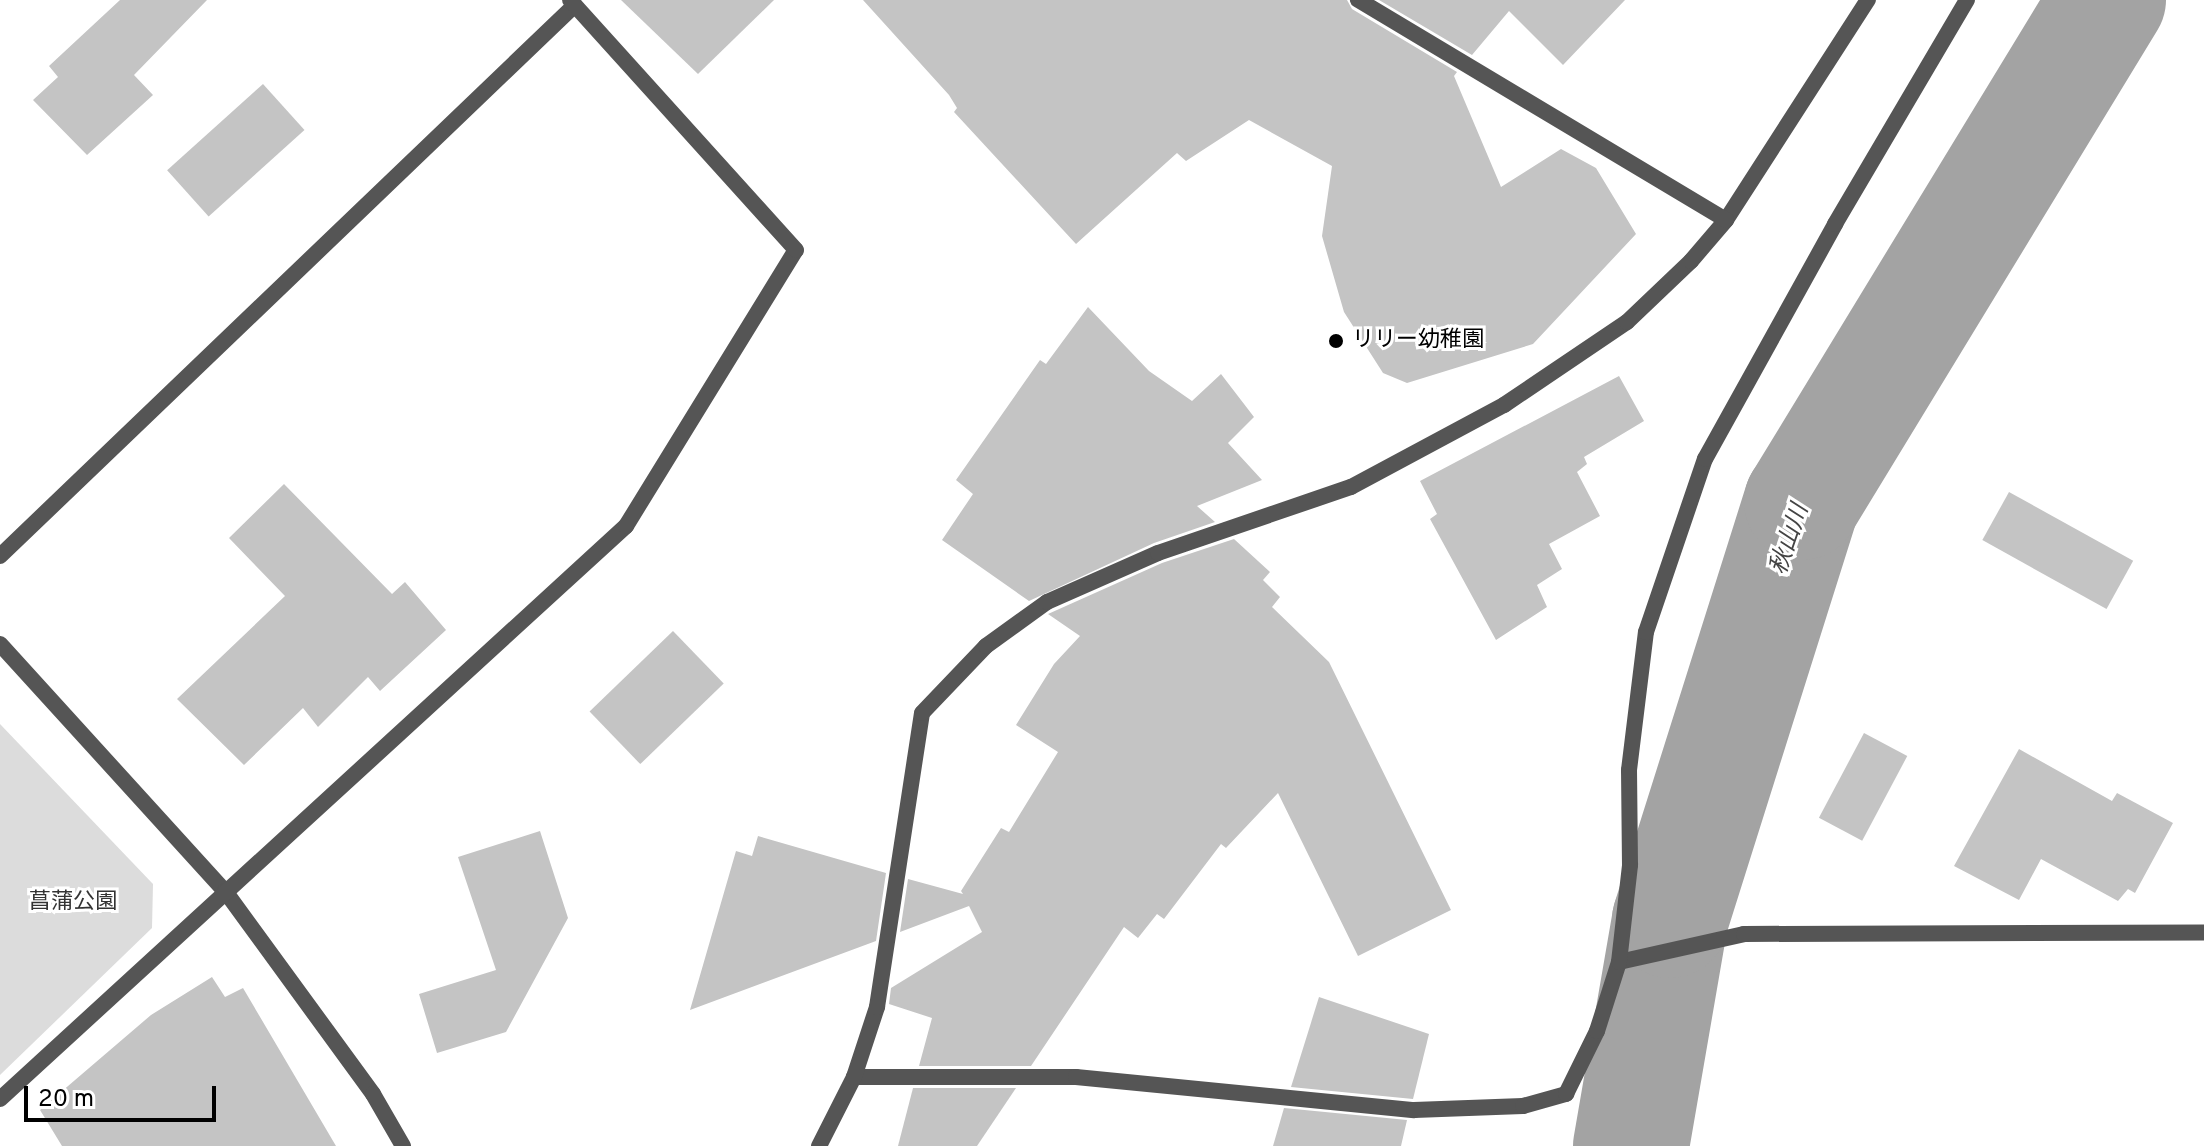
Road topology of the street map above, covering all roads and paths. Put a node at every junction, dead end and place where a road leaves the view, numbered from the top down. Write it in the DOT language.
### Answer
graph roads {
  1 [pos="1358,0"];
  2 [pos="1868,0"];
  3 [pos="1967,0"];
  4 [pos="573,2"];
  5 [pos="1726,220"];
  6 [pos="0,556"];
  7 [pos="0,644"];
  8 [pos="225,891"];
  9 [pos="2204,932"];
  10 [pos="1619,962"];
  11 [pos="854,1077"];
  12 [pos="0,1099"];
  13 [pos="403,1146"];
  14 [pos="819,1146"];
  1 -- 5 [label="street"];
  2 -- 5 [label="street"];
  3 -- 10 [label="street"];
  4 -- 6 [label="street"];
  4 -- 8 [label="street"];
  5 -- 11 [label="street"];
  7 -- 8 [label="street"];
  8 -- 12 [label="street"];
  8 -- 13 [label="street"];
  9 -- 10 [label="street"];
  10 -- 11 [label="street"];
  11 -- 14 [label="street"];
}
